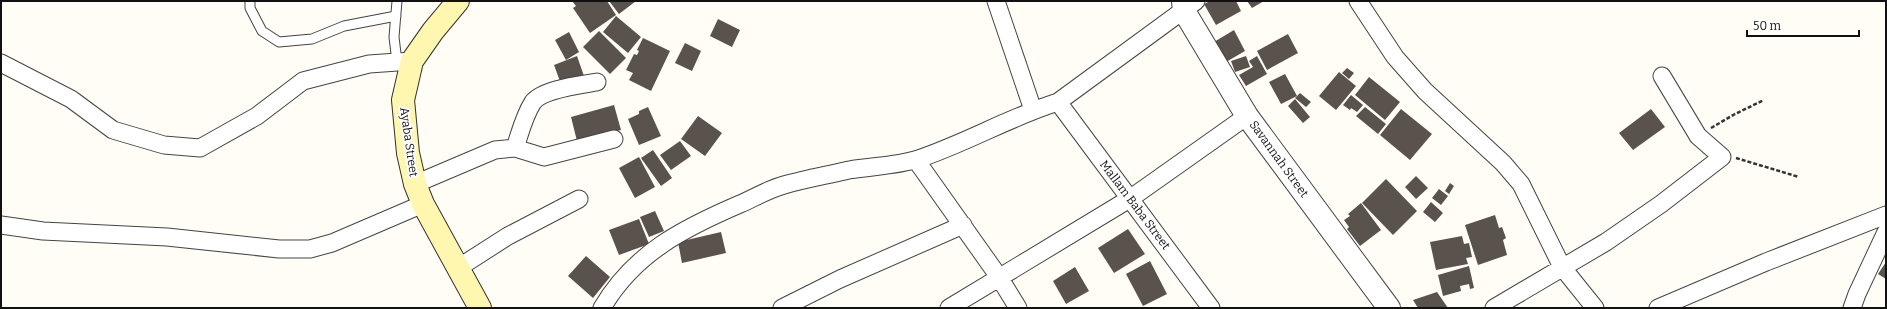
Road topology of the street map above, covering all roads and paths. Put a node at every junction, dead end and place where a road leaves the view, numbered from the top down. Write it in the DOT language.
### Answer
graph roads {
  1 [pos="250,1"];
  2 [pos="397,1"];
  3 [pos="458,1"];
  4 [pos="996,1"];
  5 [pos="1358,1"];
  6 [pos="1187,4"];
  7 [pos="396,16"];
  8 [pos="405,61"];
  9 [pos="1,63"];
  10 [pos="1662,76"];
  11 [pos="597,82"];
  12 [pos="1764,100"];
  13 [pos="1058,102"];
  14 [pos="1033,110"];
  15 [pos="1247,116"];
  16 [pos="1698,136"];
  17 [pos="614,139"];
  18 [pos="515,148"];
  19 [pos="1722,157"];
  20 [pos="916,160"];
  21 [pos="1799,177"];
  22 [pos="415,184"];
  23 [pos="1131,198"];
  24 [pos="578,199"];
  25 [pos="423,204"];
  26 [pos="1886,215"];
  27 [pos="1,225"];
  28 [pos="963,225"];
  29 [pos="1886,232"];
  30 [pos="1562,267"];
  31 [pos="458,268"];
  32 [pos="999,277"];
  33 [pos="475,306"];
  34 [pos="608,306"];
  35 [pos="782,308"];
  36 [pos="948,308"];
  37 [pos="1018,308"];
  38 [pos="1211,308"];
  39 [pos="1389,308"];
  40 [pos="1494,308"];
  41 [pos="1595,308"];
  42 [pos="1658,308"];
  43 [pos="1852,308"];
  1 -- 7 [label="lane"];
  2 -- 7 [label="lane"];
  3 -- 8 [label="main road, Ayaba Street"];
  4 -- 14 [label="street"];
  5 -- 30 [label="street"];
  6 -- 13 [label="street"];
  6 -- 15 [label="street, Savannah Street"];
  7 -- 8 [label="lane"];
  8 -- 9 [label="street"];
  8 -- 22 [label="main road, Ayaba Street"];
  10 -- 16 [label="street"];
  11 -- 18 [label="street"];
  12 -- 16 [label="path"];
  13 -- 14 [label="street"];
  13 -- 23 [label="street, Mallam Baba Street"];
  14 -- 20 [label="street"];
  15 -- 23 [label="street"];
  15 -- 39 [label="street, Savannah Street"];
  16 -- 19 [label="street"];
  17 -- 18 [label="street"];
  18 -- 22 [label="street"];
  19 -- 21 [label="path"];
  19 -- 30 [label="street"];
  20 -- 28 [label="street"];
  20 -- 34 [label="street"];
  22 -- 25 [label="main road, Ayaba Street"];
  23 -- 32 [label="street"];
  23 -- 38 [label="street, Mallam Baba Street"];
  24 -- 31 [label="street"];
  25 -- 27 [label="street"];
  25 -- 31 [label="main road, Ayaba Street"];
  26 -- 42 [label="street"];
  28 -- 32 [label="street"];
  28 -- 35 [label="street"];
  29 -- 43 [label="street"];
  30 -- 40 [label="street"];
  30 -- 41 [label="street"];
  31 -- 33 [label="main road, Ayaba Street"];
  32 -- 36 [label="street"];
  32 -- 37 [label="street"];
}
